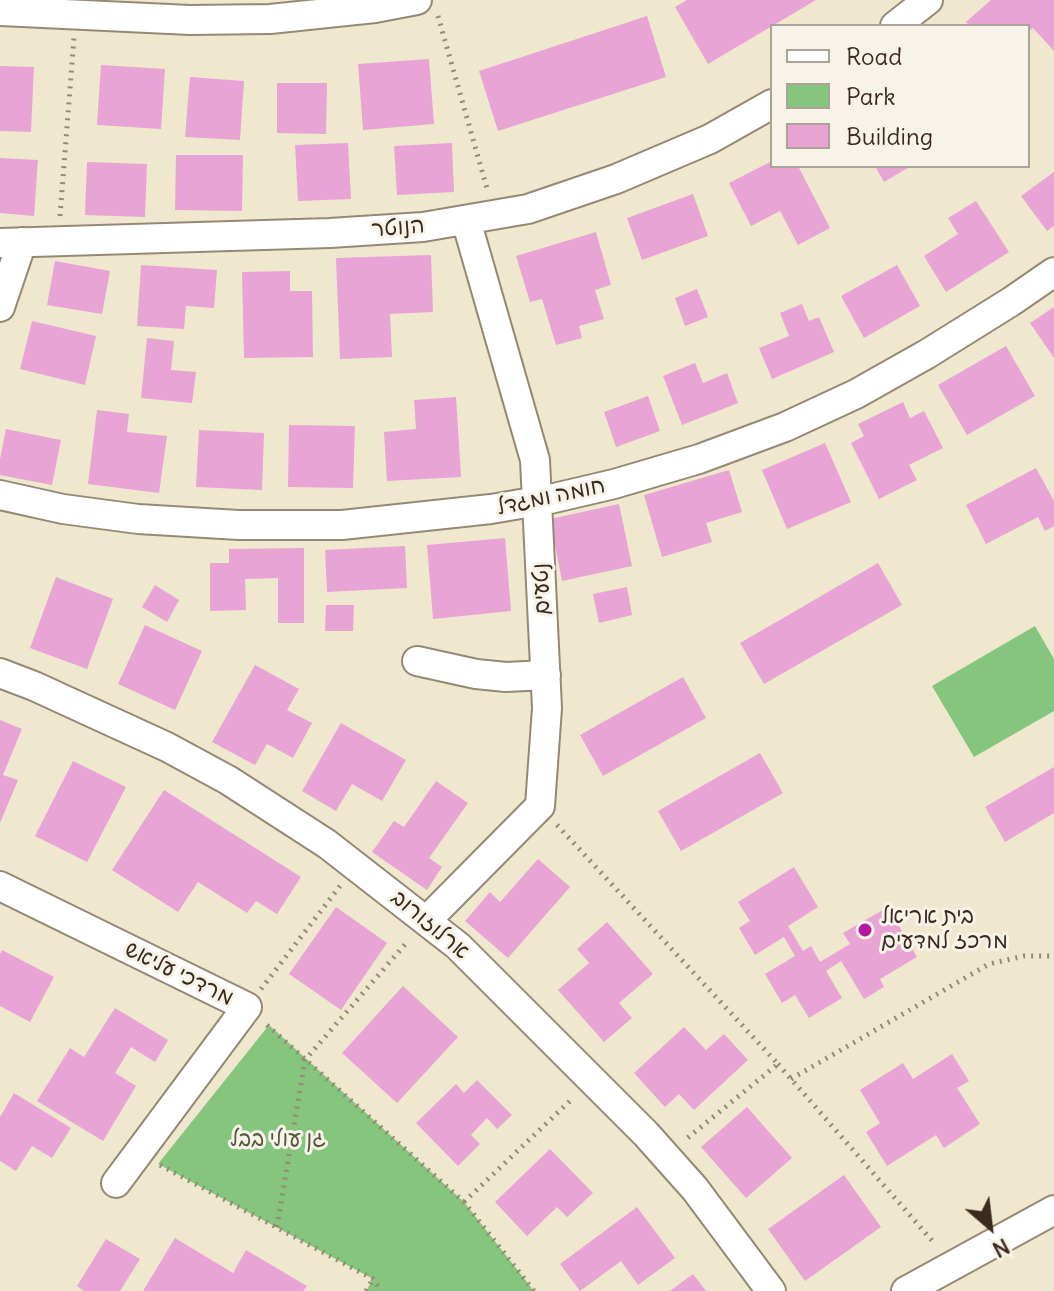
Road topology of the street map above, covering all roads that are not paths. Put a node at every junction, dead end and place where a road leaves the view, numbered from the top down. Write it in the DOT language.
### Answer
graph roads {
  1 [pos="928,0"];
  2 [pos="428,8"];
  3 [pos="0,11"];
  4 [pos="898,24"];
  5 [pos="770,105"];
  6 [pos="466,220"];
  7 [pos="11,243"];
  8 [pos="1054,272"];
  9 [pos="0,307"];
  10 [pos="0,495"];
  11 [pos="537,501"];
  12 [pos="417,661"];
  13 [pos="0,673"];
  14 [pos="546,675"];
  15 [pos="0,886"];
  16 [pos="426,921"];
  17 [pos="116,1183"];
  18 [pos="1054,1210"];
  19 [pos="771,1291"];
  20 [pos="906,1291"];
  1 -- 4 [label="street"];
  2 -- 3 [label="street"];
  5 -- 6 [label="street, הנוטר"];
  6 -- 7 [label="street, הנוטר"];
  6 -- 11 [label="street, נטעים"];
  7 -- 9 [label="street"];
  8 -- 11 [label="street, חומה ומגדל"];
  10 -- 11 [label="street, חומה ומגדל"];
  11 -- 14 [label="street, נטעים"];
  12 -- 14 [label="street"];
  13 -- 16 [label="street, ארלוזורוב"];
  14 -- 16 [label="street, נטעים"];
  15 -- 17 [label="street, מרדכי עליאש"];
  16 -- 19 [label="street, ארלוזורוב"];
  18 -- 20 [label="street"];
}
